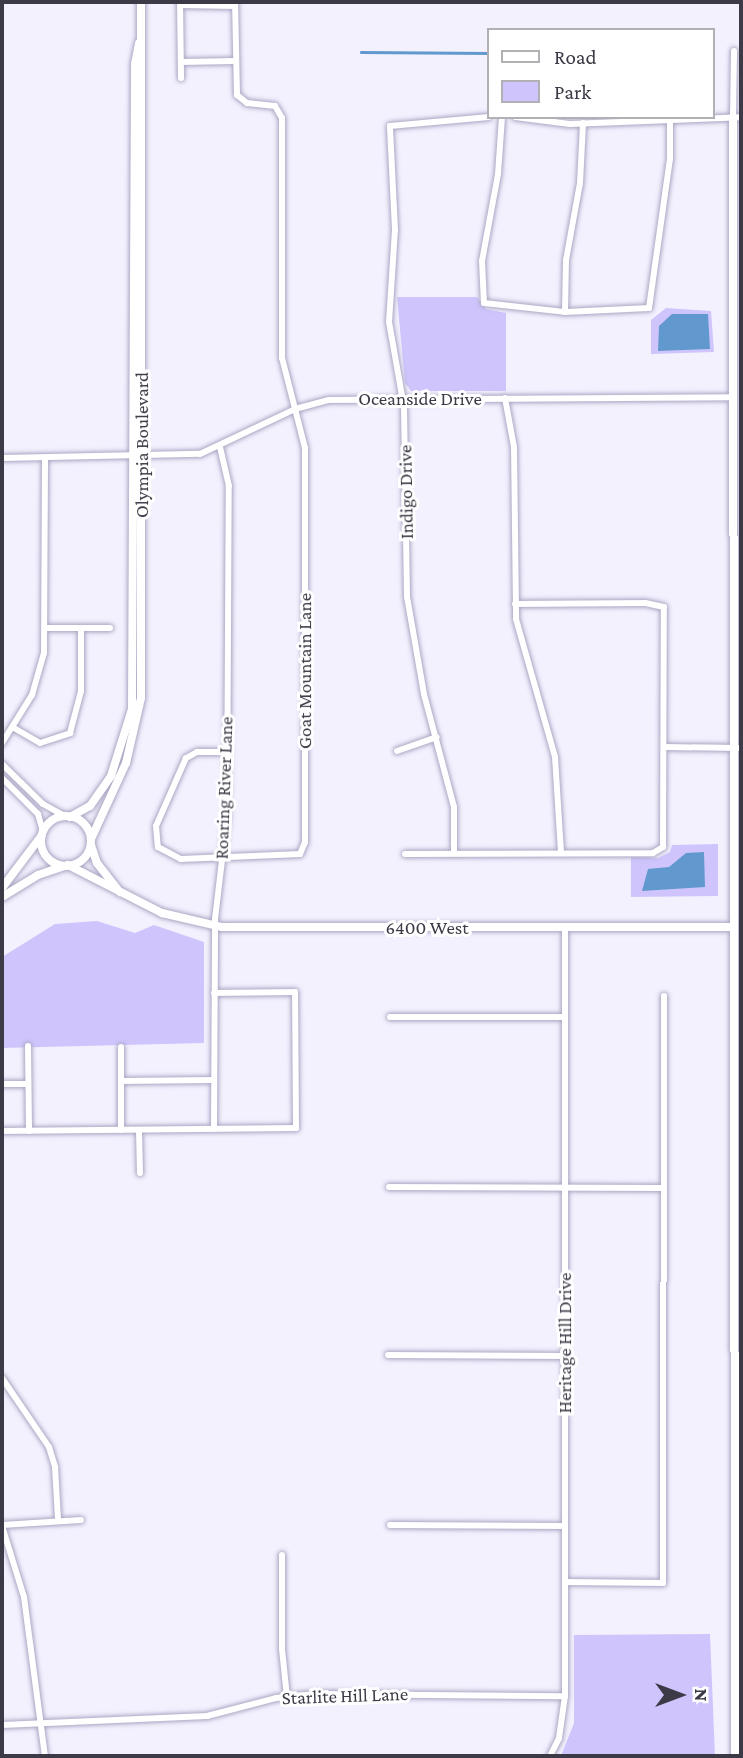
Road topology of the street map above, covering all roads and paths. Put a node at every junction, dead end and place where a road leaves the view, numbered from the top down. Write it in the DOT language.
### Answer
graph roads {
  1 [pos="141,2"];
  2 [pos="181,4"];
  3 [pos="235,4"];
  4 [pos="734,51"];
  5 [pos="235,61"];
  6 [pos="181,62"];
  7 [pos="181,78"];
  8 [pos="488,117"];
  9 [pos="715,117"];
  10 [pos="737,117"];
  11 [pos="502,119"];
  12 [pos="538,119"];
  13 [pos="653,119"];
  14 [pos="670,119"];
  15 [pos="583,123"];
  16 [pos="565,312"];
  17 [pos="732,397"];
  18 [pos="505,398"];
  19 [pos="403,399"];
  20 [pos="295,409"];
  21 [pos="220,448"];
  22 [pos="138,457"];
  23 [pos="2,458"];
  24 [pos="46,458"];
  25 [pos="515,604"];
  26 [pos="46,628"];
  27 [pos="81,628"];
  28 [pos="110,628"];
  29 [pos="14,728"];
  30 [pos="438,737"];
  31 [pos="2,743"];
  32 [pos="666,747"];
  33 [pos="737,748"];
  34 [pos="397,751"];
  35 [pos="228,752"];
  36 [pos="2,764"];
  37 [pos="2,778"];
  38 [pos="68,816"];
  39 [pos="43,833"];
  40 [pos="91,841"];
  41 [pos="454,853"];
  42 [pos="561,853"];
  43 [pos="405,854"];
  44 [pos="223,857"];
  45 [pos="67,865"];
  46 [pos="2,888"];
  47 [pos="120,892"];
  48 [pos="2,897"];
  49 [pos="214,926"];
  50 [pos="730,927"];
  51 [pos="741,927"];
  52 [pos="565,928"];
  53 [pos="214,993"];
  54 [pos="664,996"];
  55 [pos="390,1017"];
  56 [pos="564,1017"];
  57 [pos="28,1045"];
  58 [pos="121,1047"];
  59 [pos="214,1080"];
  60 [pos="121,1081"];
  61 [pos="2,1084"];
  62 [pos="29,1084"];
  63 [pos="214,1129"];
  64 [pos="121,1130"];
  65 [pos="139,1130"];
  66 [pos="2,1131"];
  67 [pos="29,1131"];
  68 [pos="140,1173"];
  69 [pos="389,1186"];
  70 [pos="565,1187"];
  71 [pos="663,1188"];
  72 [pos="388,1355"];
  73 [pos="566,1356"];
  74 [pos="2,1378"];
  75 [pos="58,1519"];
  76 [pos="81,1520"];
  77 [pos="390,1525"];
  78 [pos="2,1526"];
  79 [pos="565,1526"];
  80 [pos="282,1555"];
  81 [pos="566,1582"];
  82 [pos="565,1696"];
  83 [pos="287,1697"];
  84 [pos="42,1723"];
  85 [pos="2,1725"];
  86 [pos="45,1756"];
  87 [pos="550,1756"];
  88 [pos="735,1756"];
  1 -- 22 [label="street, Olympia Boulevard"];
  2 -- 3 [label="street"];
  2 -- 6 [label="street"];
  3 -- 5 [label="street"];
  4 -- 10 [label="street"];
  5 -- 6 [label="street"];
  5 -- 20 [label="street, Goat Mountain Lane"];
  6 -- 7 [label="street"];
  8 -- 19 [label="street, Indigo Drive"];
  9 -- 10 [label="street"];
  10 -- 17 [label="street"];
  11 -- 16 [label="street"];
  12 -- 15 [label="street"];
  13 -- 15 [label="street"];
  14 -- 16 [label="street"];
  15 -- 16 [label="street"];
  17 -- 18 [label="street, Oceanside Drive"];
  17 -- 33 [label="street"];
  18 -- 19 [label="street, Oceanside Drive"];
  18 -- 25 [label="street"];
  19 -- 20 [label="street, Oceanside Drive"];
  19 -- 30 [label="street, Indigo Drive"];
  20 -- 21 [label="street, Oceanside Drive"];
  20 -- 44 [label="street, Goat Mountain Lane"];
  21 -- 22 [label="street, Oceanside Drive"];
  21 -- 35 [label="street, Roaring River Lane"];
  22 -- 24 [label="street, Oceanside Drive"];
  22 -- 38 [label="street, Olympia Boulevard"];
  22 -- 40 [label="street, Olympia Boulevard"];
  23 -- 24 [label="street, Oceanside Drive"];
  24 -- 26 [label="street"];
  25 -- 32 [label="street"];
  25 -- 42 [label="street"];
  26 -- 27 [label="street"];
  26 -- 29 [label="street"];
  27 -- 28 [label="street"];
  27 -- 29 [label="street"];
  29 -- 31 [label="street"];
  30 -- 34 [label="street"];
  30 -- 41 [label="street, Indigo Drive"];
  32 -- 33 [label="street"];
  32 -- 42 [label="street"];
  33 -- 50 [label="street"];
  35 -- 44 [label="street, Roaring River Lane"];
  35 -- 44 [label="street, Goat Mountain Lane"];
  36 -- 38 [label="street"];
  37 -- 39 [label="street"];
  38 -- 39 [label="street"];
  38 -- 40 [label="street"];
  39 -- 45 [label="street"];
  39 -- 46 [label="street"];
  40 -- 45 [label="street"];
  40 -- 47 [label="street, 6400 West"];
  41 -- 42 [label="street"];
  41 -- 43 [label="street"];
  44 -- 49 [label="street, Roaring River Lane"];
  45 -- 47 [label="street, 6400 West"];
  45 -- 48 [label="street"];
  47 -- 49 [label="street, 6400 West"];
  49 -- 52 [label="street, 6400 West"];
  49 -- 53 [label="street, Roaring River Lane"];
  50 -- 51 [label="street, 6400 West"];
  50 -- 52 [label="street, 6400 West"];
  50 -- 88 [label="street"];
  52 -- 56 [label="street, Heritage Hill Drive"];
  53 -- 59 [label="street, Roaring River Lane"];
  53 -- 63 [label="street"];
  54 -- 71 [label="street"];
  55 -- 56 [label="street"];
  56 -- 70 [label="street, Heritage Hill Drive"];
  57 -- 62 [label="street"];
  58 -- 60 [label="street"];
  59 -- 60 [label="street"];
  59 -- 63 [label="street, Roaring River Lane"];
  60 -- 64 [label="street"];
  61 -- 62 [label="street"];
  62 -- 67 [label="street"];
  63 -- 65 [label="street"];
  64 -- 65 [label="street"];
  64 -- 67 [label="street"];
  65 -- 68 [label="street"];
  66 -- 67 [label="street"];
  69 -- 70 [label="street"];
  70 -- 71 [label="street"];
  70 -- 73 [label="street, Heritage Hill Drive"];
  71 -- 81 [label="street"];
  72 -- 73 [label="street"];
  73 -- 79 [label="street, Heritage Hill Drive"];
  74 -- 75 [label="street"];
  75 -- 76 [label="street"];
  75 -- 78 [label="street"];
  77 -- 79 [label="street"];
  78 -- 84 [label="street"];
  79 -- 81 [label="street, Heritage Hill Drive"];
  80 -- 83 [label="street"];
  81 -- 82 [label="street, Heritage Hill Drive"];
  82 -- 83 [label="street, Starlite Hill Lane"];
  82 -- 87 [label="street, Heritage Hill Drive"];
  83 -- 84 [label="street, Starlite Hill Lane"];
  84 -- 85 [label="street, Starlite Hill Lane"];
  84 -- 86 [label="street"];
}
